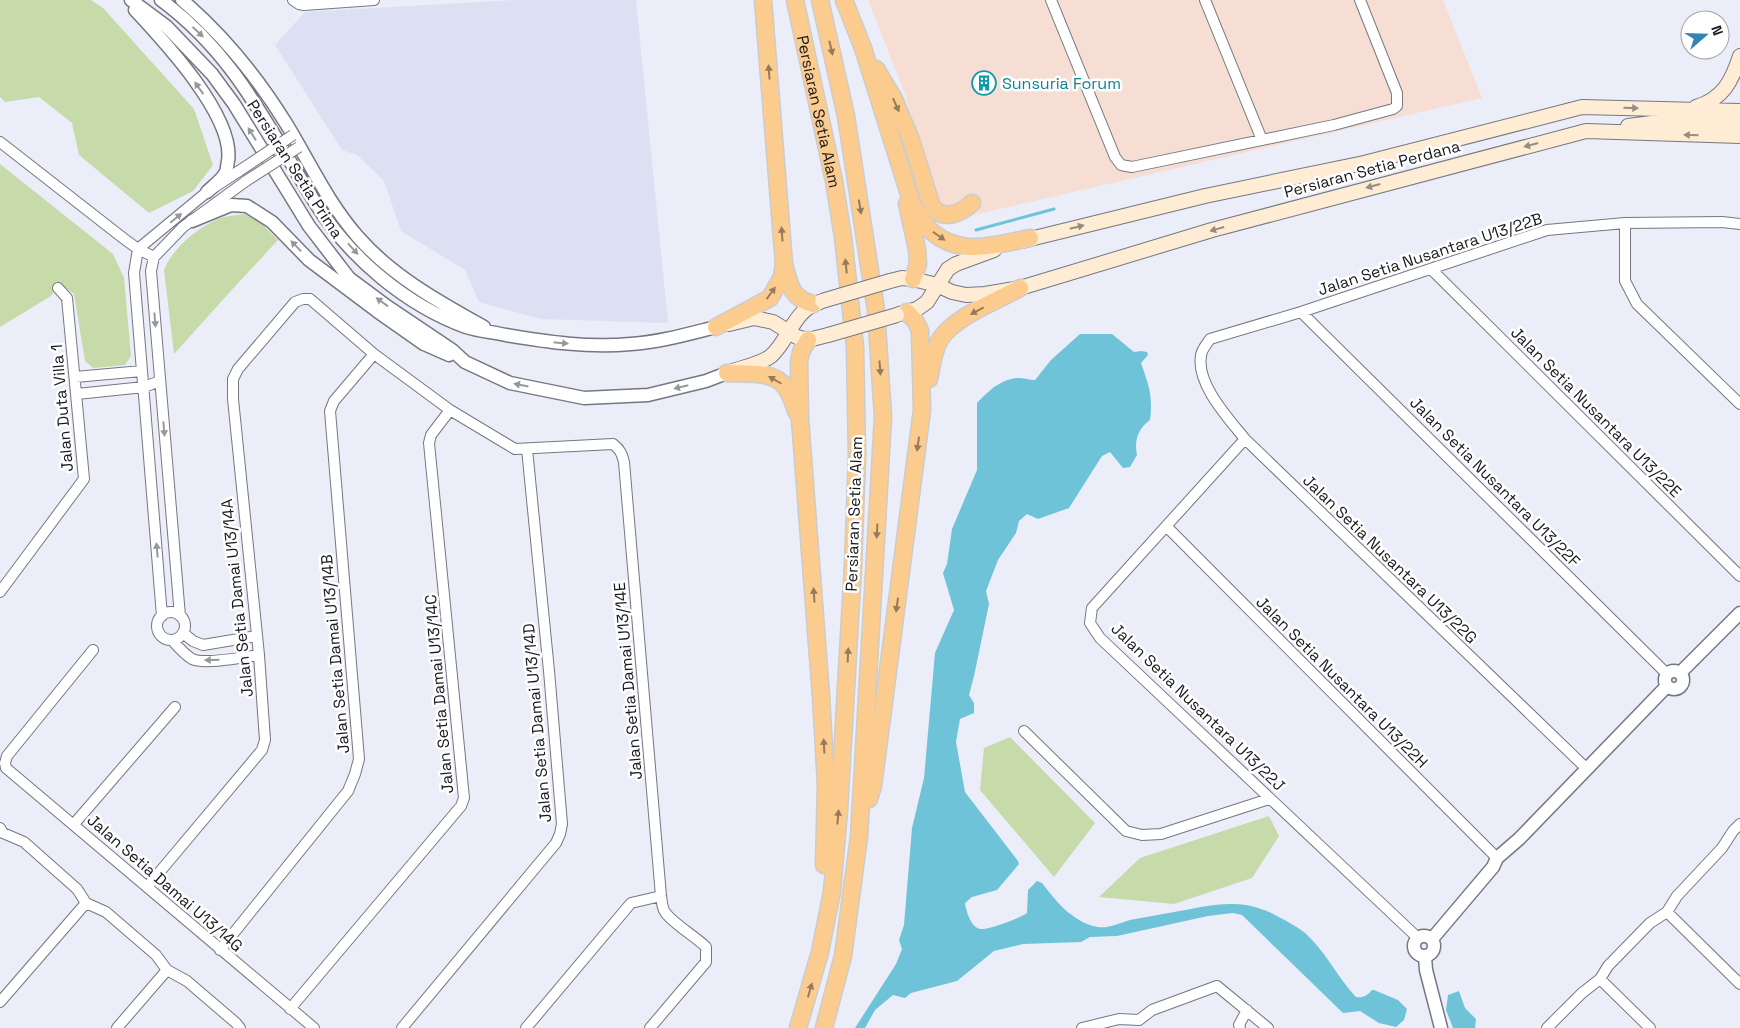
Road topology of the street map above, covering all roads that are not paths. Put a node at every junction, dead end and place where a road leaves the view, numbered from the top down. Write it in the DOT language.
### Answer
graph roads {
  1 [pos="125,0"];
  2 [pos="131,0"];
  3 [pos="161,0"];
  4 [pos="182,0"];
  5 [pos="293,0"];
  6 [pos="366,0"];
  7 [pos="374,0"];
  8 [pos="763,0"];
  9 [pos="795,0"];
  10 [pos="820,0"];
  11 [pos="844,0"];
  12 [pos="1051,0"];
  13 [pos="1205,0"];
  14 [pos="1360,0"];
  15 [pos="863,48"];
  16 [pos="1740,56"];
  17 [pos="1688,109"];
  18 [pos="1740,111"];
  19 [pos="1740,124"];
  20 [pos="1586,131"];
  21 [pos="293,135"];
  22 [pos="1740,136"];
  23 [pos="1262,140"];
  24 [pos="0,142"];
  25 [pos="299,147"];
  26 [pos="898,166"];
  27 [pos="207,192"];
  28 [pos="972,204"];
  29 [pos="192,221"];
  30 [pos="1625,223"];
  31 [pos="1740,224"];
  32 [pos="1030,238"];
  33 [pos="138,249"];
  34 [pos="154,257"];
  35 [pos="784,264"];
  36 [pos="1430,270"];
  37 [pos="912,279"];
  38 [pos="937,286"];
  39 [pos="58,288"];
  40 [pos="1020,288"];
  41 [pos="818,303"];
  42 [pos="1301,312"];
  43 [pos="902,313"];
  44 [pos="716,327"];
  45 [pos="495,332"];
  46 [pos="788,332"];
  47 [pos="808,340"];
  48 [pos="374,354"];
  49 [pos="1201,354"];
  50 [pos="466,362"];
  51 [pos="142,371"];
  52 [pos="728,373"];
  53 [pos="75,377"];
  54 [pos="160,381"];
  55 [pos="144,387"];
  56 [pos="77,394"];
  57 [pos="1740,404"];
  58 [pos="450,410"];
  59 [pos="922,410"];
  60 [pos="800,419"];
  61 [pos="1245,439"];
  62 [pos="527,449"];
  63 [pos="1166,526"];
  64 [pos="159,572"];
  65 [pos="176,572"];
  66 [pos="1740,576"];
  67 [pos="0,592"];
  68 [pos="1740,613"];
  69 [pos="162,616"];
  70 [pos="180,616"];
  71 [pos="183,633"];
  72 [pos="257,636"];
  73 [pos="172,640"];
  74 [pos="93,650"];
  75 [pos="259,655"];
  76 [pos="1671,677"];
  77 [pos="175,707"];
  78 [pos="1024,731"];
  79 [pos="1586,768"];
  80 [pos="1270,798"];
  81 [pos="74,824"];
  82 [pos="1738,831"];
  83 [pos="1,832"];
  84 [pos="859,837"];
  85 [pos="1497,858"];
  86 [pos="148,887"];
  87 [pos="661,896"];
  88 [pos="86,903"];
  89 [pos="1667,912"];
  90 [pos="1418,938"];
  91 [pos="1432,939"];
  92 [pos="220,950"];
  93 [pos="820,952"];
  94 [pos="1426,957"];
  95 [pos="167,970"];
  96 [pos="1600,979"];
  97 [pos="1740,984"];
  98 [pos="0,1002"];
  99 [pos="290,1009"];
  100 [pos="1247,1010"];
  101 [pos="1140,1024"];
  102 [pos="117,1028"];
  103 [pos="240,1028"];
  104 [pos="314,1028"];
  105 [pos="402,1028"];
  106 [pos="526,1028"];
  107 [pos="650,1028"];
  108 [pos="798,1028"];
  109 [pos="824,1028"];
  110 [pos="1082,1028"];
  111 [pos="1240,1028"];
  112 [pos="1268,1028"];
  113 [pos="1441,1028"];
  114 [pos="1547,1028"];
  115 [pos="1650,1028"];
  27 -- 1 [label="street, one-way"];
  50 -- 2 [label="street, Persiaran Setia Prima, one-way"];
  3 -- 45 [label="street, Persiaran Setia Prima, one-way"];
  4 -- 21 [label="street"];
  5 -- 6 [label="street"];
  6 -- 7 [label="street"];
  35 -- 8 [label="highway, one-way"];
  93 -- 9 [label="highway, Persiaran Setia Alam, one-way"];
  10 -- 84 [label="highway, Persiaran Setia Alam, one-way"];
  11 -- 15 [label="highway"];
  12 -- 23 [label="street"];
  13 -- 23 [label="street"];
  14 -- 23 [label="street"];
  15 -- 26 [label="highway"];
  15 -- 28 [label="highway, one-way"];
  16 -- 17 [label="main road"];
  17 -- 18 [label="main road, Persiaran Setia Perdana"];
  32 -- 17 [label="main road, Persiaran Setia Perdana, one-way"];
  19 -- 20 [label="main road"];
  22 -- 20 [label="main road, Persiaran Setia Perdana, one-way"];
  20 -- 40 [label="main road, Persiaran Setia Perdana, one-way"];
  21 -- 25 [label="street"];
  21 -- 27 [label="street, bridge"];
  24 -- 33 [label="street"];
  25 -- 29 [label="street, bridge"];
  25 -- 45 [label="street"];
  26 -- 32 [label="highway, one-way"];
  26 -- 37 [label="highway"];
  33 -- 27 [label="street, one-way"];
  29 -- 34 [label="street"];
  50 -- 29 [label="street, one-way"];
  30 -- 31 [label="street, Jalan Setia Nusantara U13/22B"];
  30 -- 36 [label="street, Jalan Setia Nusantara U13/22B"];
  30 -- 57 [label="street"];
  32 -- 38 [label="main road, Persiaran Setia Perdana"];
  33 -- 34 [label="street"];
  33 -- 51 [label="street"];
  34 -- 54 [label="street, one-way"];
  35 -- 41 [label="highway"];
  44 -- 35 [label="highway, one-way"];
  36 -- 42 [label="street, Jalan Setia Nusantara U13/22B"];
  36 -- 66 [label="street, Jalan Setia Nusantara U13/22E"];
  37 -- 38 [label="main road, Persiaran Setia Perdana"];
  37 -- 41 [label="main road, bridge"];
  38 -- 40 [label="main road, Persiaran Setia Perdana"];
  38 -- 43 [label="main road, Persiaran Setia Perdana"];
  39 -- 53 [label="street, Jalan Duta Villa 1"];
  40 -- 59 [label="highway, one-way"];
  41 -- 46 [label="main road"];
  42 -- 49 [label="street, Jalan Setia Nusantara U13/22B"];
  42 -- 76 [label="street, Jalan Setia Nusantara U13/22F"];
  43 -- 47 [label="main road, Persiaran Setia Perdana, bridge"];
  43 -- 59 [label="highway"];
  45 -- 44 [label="street, Persiaran Setia Prima, one-way"];
  44 -- 46 [label="main road"];
  46 -- 47 [label="main road"];
  46 -- 52 [label="main road"];
  47 -- 60 [label="highway"];
  48 -- 58 [label="street"];
  48 -- 72 [label="street, Jalan Setia Damai U13/14A"];
  48 -- 92 [label="street, Jalan Setia Damai U13/14B"];
  49 -- 61 [label="street, Jalan Setia Nusantara U13/22G"];
  52 -- 50 [label="street, Persiaran Setia Prima, one-way"];
  51 -- 53 [label="street"];
  51 -- 55 [label="street"];
  60 -- 52 [label="highway, one-way"];
  53 -- 56 [label="street, Jalan Duta Villa 1"];
  54 -- 55 [label="street"];
  54 -- 65 [label="street, one-way"];
  55 -- 56 [label="street"];
  64 -- 55 [label="street, one-way"];
  56 -- 67 [label="street, Jalan Duta Villa 1"];
  58 -- 62 [label="street"];
  58 -- 99 [label="street, Jalan Setia Damai U13/14C"];
  59 -- 84 [label="highway, one-way"];
  93 -- 60 [label="highway, one-way"];
  61 -- 63 [label="street, Jalan Setia Nusantara U13/22J"];
  61 -- 79 [label="street, Jalan Setia Nusantara U13/22G"];
  62 -- 87 [label="street, Jalan Setia Damai U13/14E"];
  62 -- 105 [label="street, Jalan Setia Damai U13/14D"];
  63 -- 80 [label="street, Jalan Setia Nusantara U13/22J"];
  63 -- 85 [label="street, Jalan Setia Nusantara U13/22H"];
  64 -- 65 [label="street"];
  64 -- 69 [label="street"];
  65 -- 70 [label="street"];
  68 -- 76 [label="street"];
  69 -- 70 [label="street"];
  69 -- 73 [label="street"];
  70 -- 71 [label="street"];
  71 -- 72 [label="street"];
  71 -- 73 [label="street"];
  72 -- 75 [label="street, Jalan Setia Damai U13/14A"];
  75 -- 73 [label="street, one-way"];
  74 -- 81 [label="street, Jalan Setia Damai U13/14G"];
  75 -- 86 [label="street, Jalan Setia Damai U13/14A"];
  76 -- 79 [label="street"];
  77 -- 81 [label="street"];
  78 -- 80 [label="street"];
  79 -- 85 [label="street"];
  80 -- 90 [label="street, Jalan Setia Nusantara U13/22J"];
  81 -- 86 [label="street, Jalan Setia Damai U13/14G"];
  82 -- 89 [label="street"];
  83 -- 88 [label="street"];
  84 -- 109 [label="highway, Persiaran Setia Alam"];
  85 -- 91 [label="street"];
  86 -- 92 [label="street, Jalan Setia Damai U13/14G"];
  87 -- 106 [label="street"];
  87 -- 107 [label="street"];
  88 -- 95 [label="street"];
  88 -- 98 [label="street"];
  89 -- 96 [label="street"];
  89 -- 97 [label="street"];
  90 -- 91 [label="street"];
  90 -- 94 [label="street"];
  91 -- 94 [label="street"];
  92 -- 99 [label="street, Jalan Setia Damai U13/14G"];
  108 -- 93 [label="highway, Persiaran Setia Alam, one-way"];
  94 -- 113 [label="street"];
  95 -- 102 [label="street"];
  95 -- 103 [label="street"];
  96 -- 114 [label="street"];
  96 -- 115 [label="street"];
  99 -- 104 [label="street, Jalan Setia Damai U13/14G"];
  100 -- 101 [label="street"];
  100 -- 111 [label="street"];
  100 -- 112 [label="street"];
  101 -- 110 [label="street"];
}
